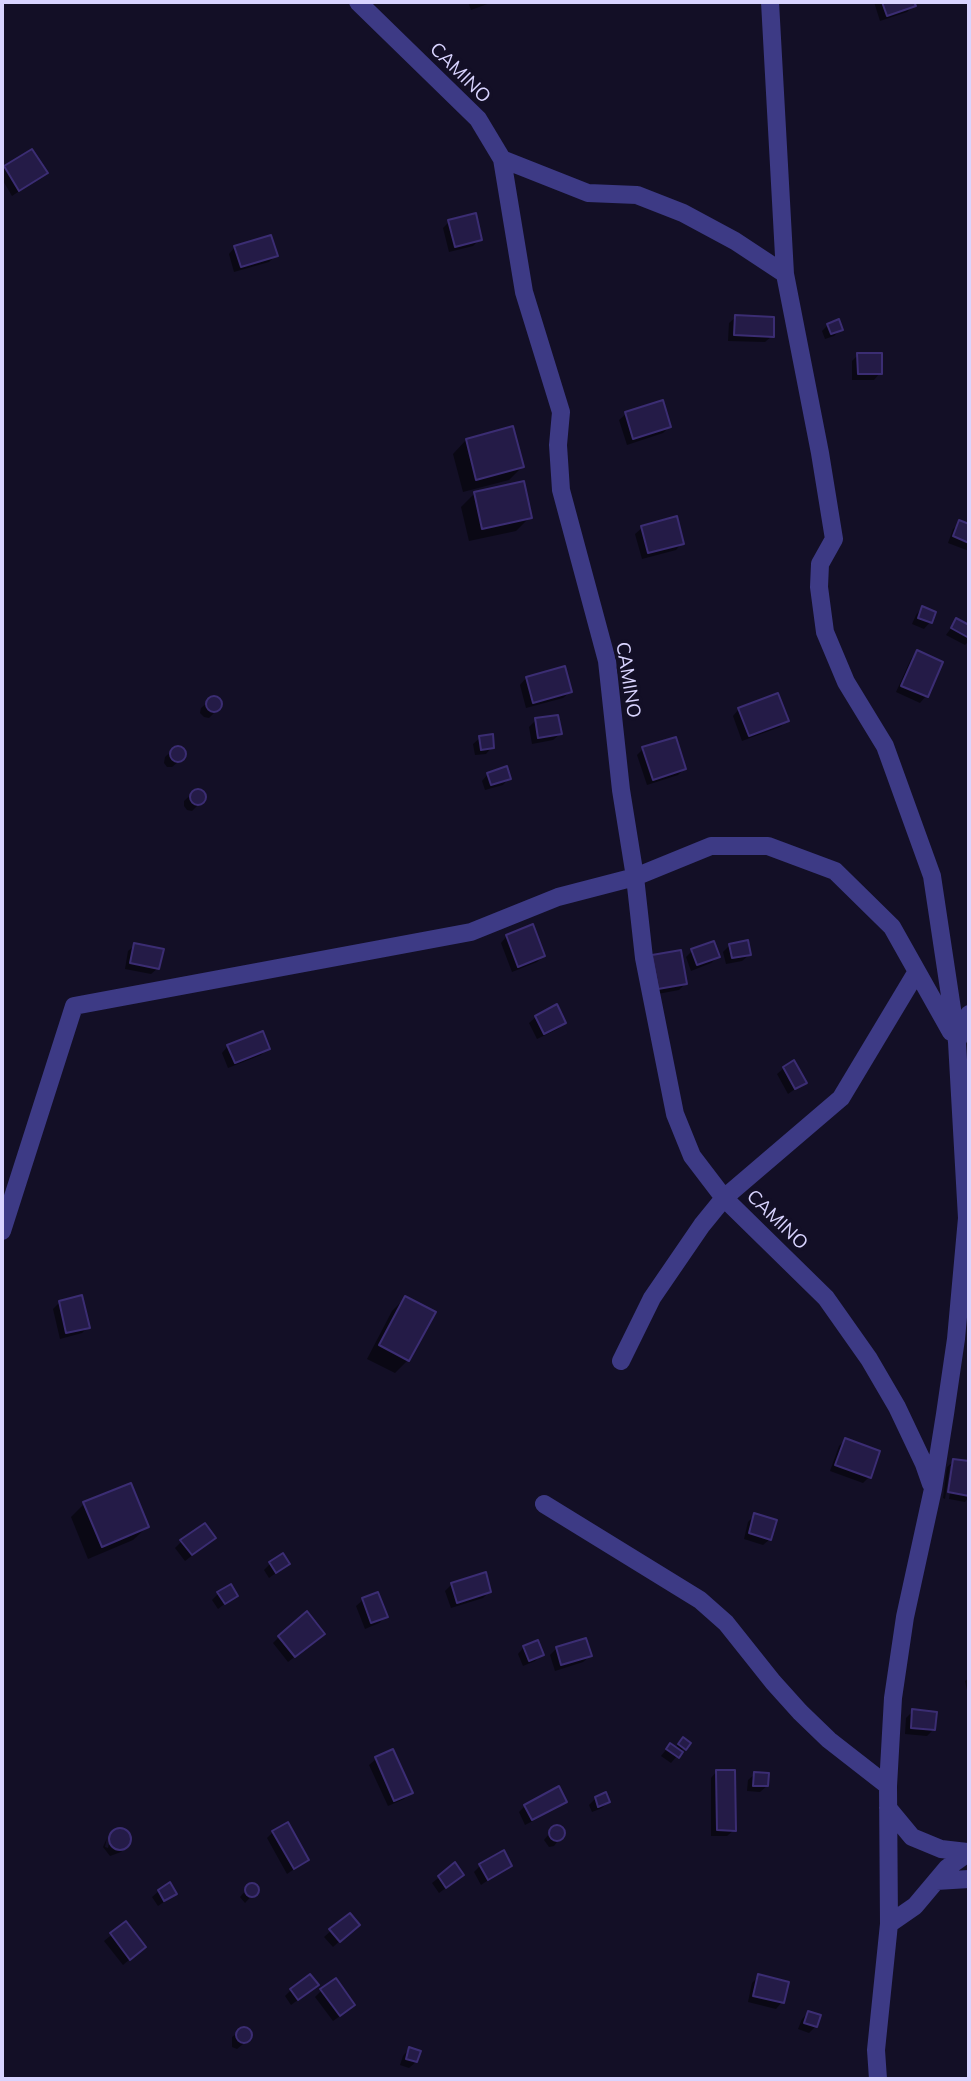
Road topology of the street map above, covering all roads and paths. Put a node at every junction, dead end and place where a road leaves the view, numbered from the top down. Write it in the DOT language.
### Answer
graph roads {
  1 [pos="358,2"];
  2 [pos="770,2"];
  3 [pos="502,159"];
  4 [pos="785,274"];
  5 [pos="635,877"];
  6 [pos="916,973"];
  7 [pos="969,1014"];
  8 [pos="957,1042"];
  9 [pos="724,1198"];
  10 [pos="968,1215"];
  11 [pos="2,1231"];
  12 [pos="621,1360"];
  13 [pos="933,1489"];
  14 [pos="544,1504"];
  15 [pos="888,1786"];
  16 [pos="888,1808"];
  17 [pos="968,1852"];
  18 [pos="969,1879"];
  19 [pos="936,1881"];
  20 [pos="889,1924"];
  21 [pos="877,2079"];
  1 -- 3 [label="street, CAMINO"];
  2 -- 4 [label="street"];
  3 -- 4 [label="street"];
  3 -- 5 [label="street, CAMINO"];
  4 -- 8 [label="street"];
  5 -- 6 [label="street"];
  5 -- 9 [label="street, CAMINO"];
  5 -- 11 [label="street"];
  6 -- 8 [label="street"];
  6 -- 9 [label="street"];
  7 -- 8 [label="street"];
  8 -- 10 [label="street"];
  9 -- 12 [label="street"];
  9 -- 13 [label="street, CAMINO"];
  10 -- 13 [label="street"];
  13 -- 15 [label="street"];
  14 -- 15 [label="street"];
  15 -- 16 [label="street"];
  16 -- 17 [label="street"];
  16 -- 20 [label="street"];
  17 -- 19 [label="street"];
  18 -- 19 [label="street"];
  19 -- 20 [label="street"];
  20 -- 21 [label="street"];
}
